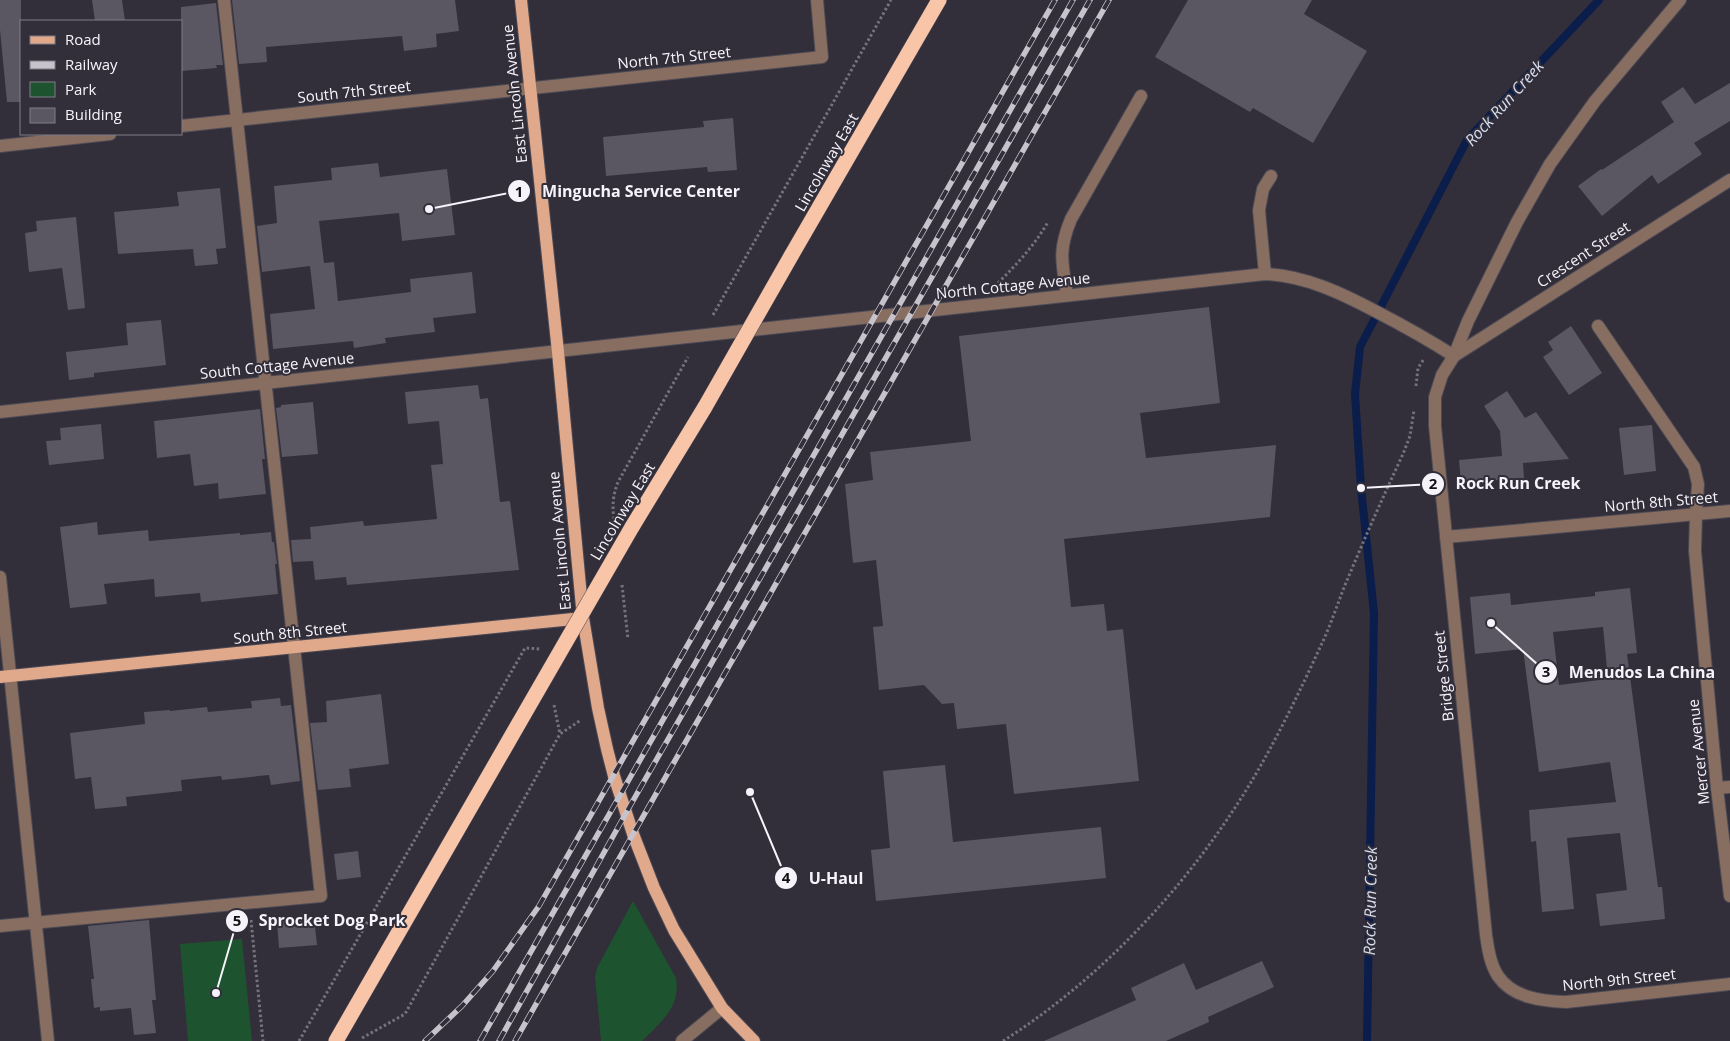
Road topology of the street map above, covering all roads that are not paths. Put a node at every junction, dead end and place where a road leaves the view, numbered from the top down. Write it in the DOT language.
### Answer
graph roads {
  1 [pos="224,0"];
  2 [pos="521,0"];
  3 [pos="817,0"];
  4 [pos="939,0"];
  5 [pos="1680,0"];
  6 [pos="530,89"];
  7 [pos="1141,96"];
  8 [pos="237,120"];
  9 [pos="182,126"];
  10 [pos="101,135"];
  11 [pos="0,146"];
  12 [pos="1271,176"];
  13 [pos="1730,180"];
  14 [pos="1265,274"];
  15 [pos="1067,295"];
  16 [pos="1598,326"];
  17 [pos="558,352"];
  18 [pos="1454,356"];
  19 [pos="265,383"];
  20 [pos="0,412"];
  21 [pos="1730,511"];
  22 [pos="1696,515"];
  23 [pos="1446,537"];
  24 [pos="0,577"];
  25 [pos="583,618"];
  26 [pos="293,648"];
  27 [pos="6,676"];
  28 [pos="1724,788"];
  29 [pos="1730,896"];
  30 [pos="36,922"];
  31 [pos="0,926"];
  32 [pos="1730,984"];
  33 [pos="1512,990"];
  34 [pos="722,1008"];
  35 [pos="48,1041"];
  36 [pos="336,1041"];
  37 [pos="682,1041"];
  38 [pos="754,1041"];
  1 -- 8 [label="street"];
  2 -- 6 [label="main road, East Lincoln Avenue"];
  3 -- 6 [label="street, North 7th Street"];
  4 -- 36 [label="highway, Lincolnway East, bridge"];
  5 -- 18 [label="street, Bridge Street"];
  6 -- 8 [label="street, South 7th Street"];
  6 -- 17 [label="main road, East Lincoln Avenue"];
  7 -- 15 [label="street"];
  8 -- 9 [label="street, South 7th Street"];
  8 -- 19 [label="street"];
  10 -- 11 [label="street"];
  12 -- 14 [label="street"];
  13 -- 18 [label="street, Crescent Street"];
  14 -- 15 [label="street, North Cottage Avenue"];
  14 -- 18 [label="street, North Cottage Avenue"];
  15 -- 17 [label="street, North Cottage Avenue"];
  16 -- 22 [label="street, Mercer Avenue"];
  17 -- 19 [label="street, South Cottage Avenue"];
  17 -- 25 [label="main road, East Lincoln Avenue"];
  18 -- 23 [label="street, Bridge Street"];
  19 -- 20 [label="street, South Cottage Avenue"];
  19 -- 26 [label="street"];
  21 -- 22 [label="street, North 8th Street"];
  22 -- 23 [label="street, North 8th Street"];
  22 -- 28 [label="street, Mercer Avenue"];
  23 -- 33 [label="street, Bridge Street"];
  24 -- 27 [label="street"];
  25 -- 26 [label="main road, South 8th Street"];
  25 -- 34 [label="main road, East Lincoln Avenue"];
  26 -- 27 [label="main road, South 8th Street"];
  26 -- 30 [label="street"];
  27 -- 30 [label="street"];
  28 -- 29 [label="street, Mercer Avenue"];
  30 -- 31 [label="street"];
  30 -- 35 [label="street"];
  32 -- 33 [label="street, North 9th Street"];
  34 -- 37 [label="street"];
  34 -- 38 [label="main road, East Lincoln Avenue"];
}
